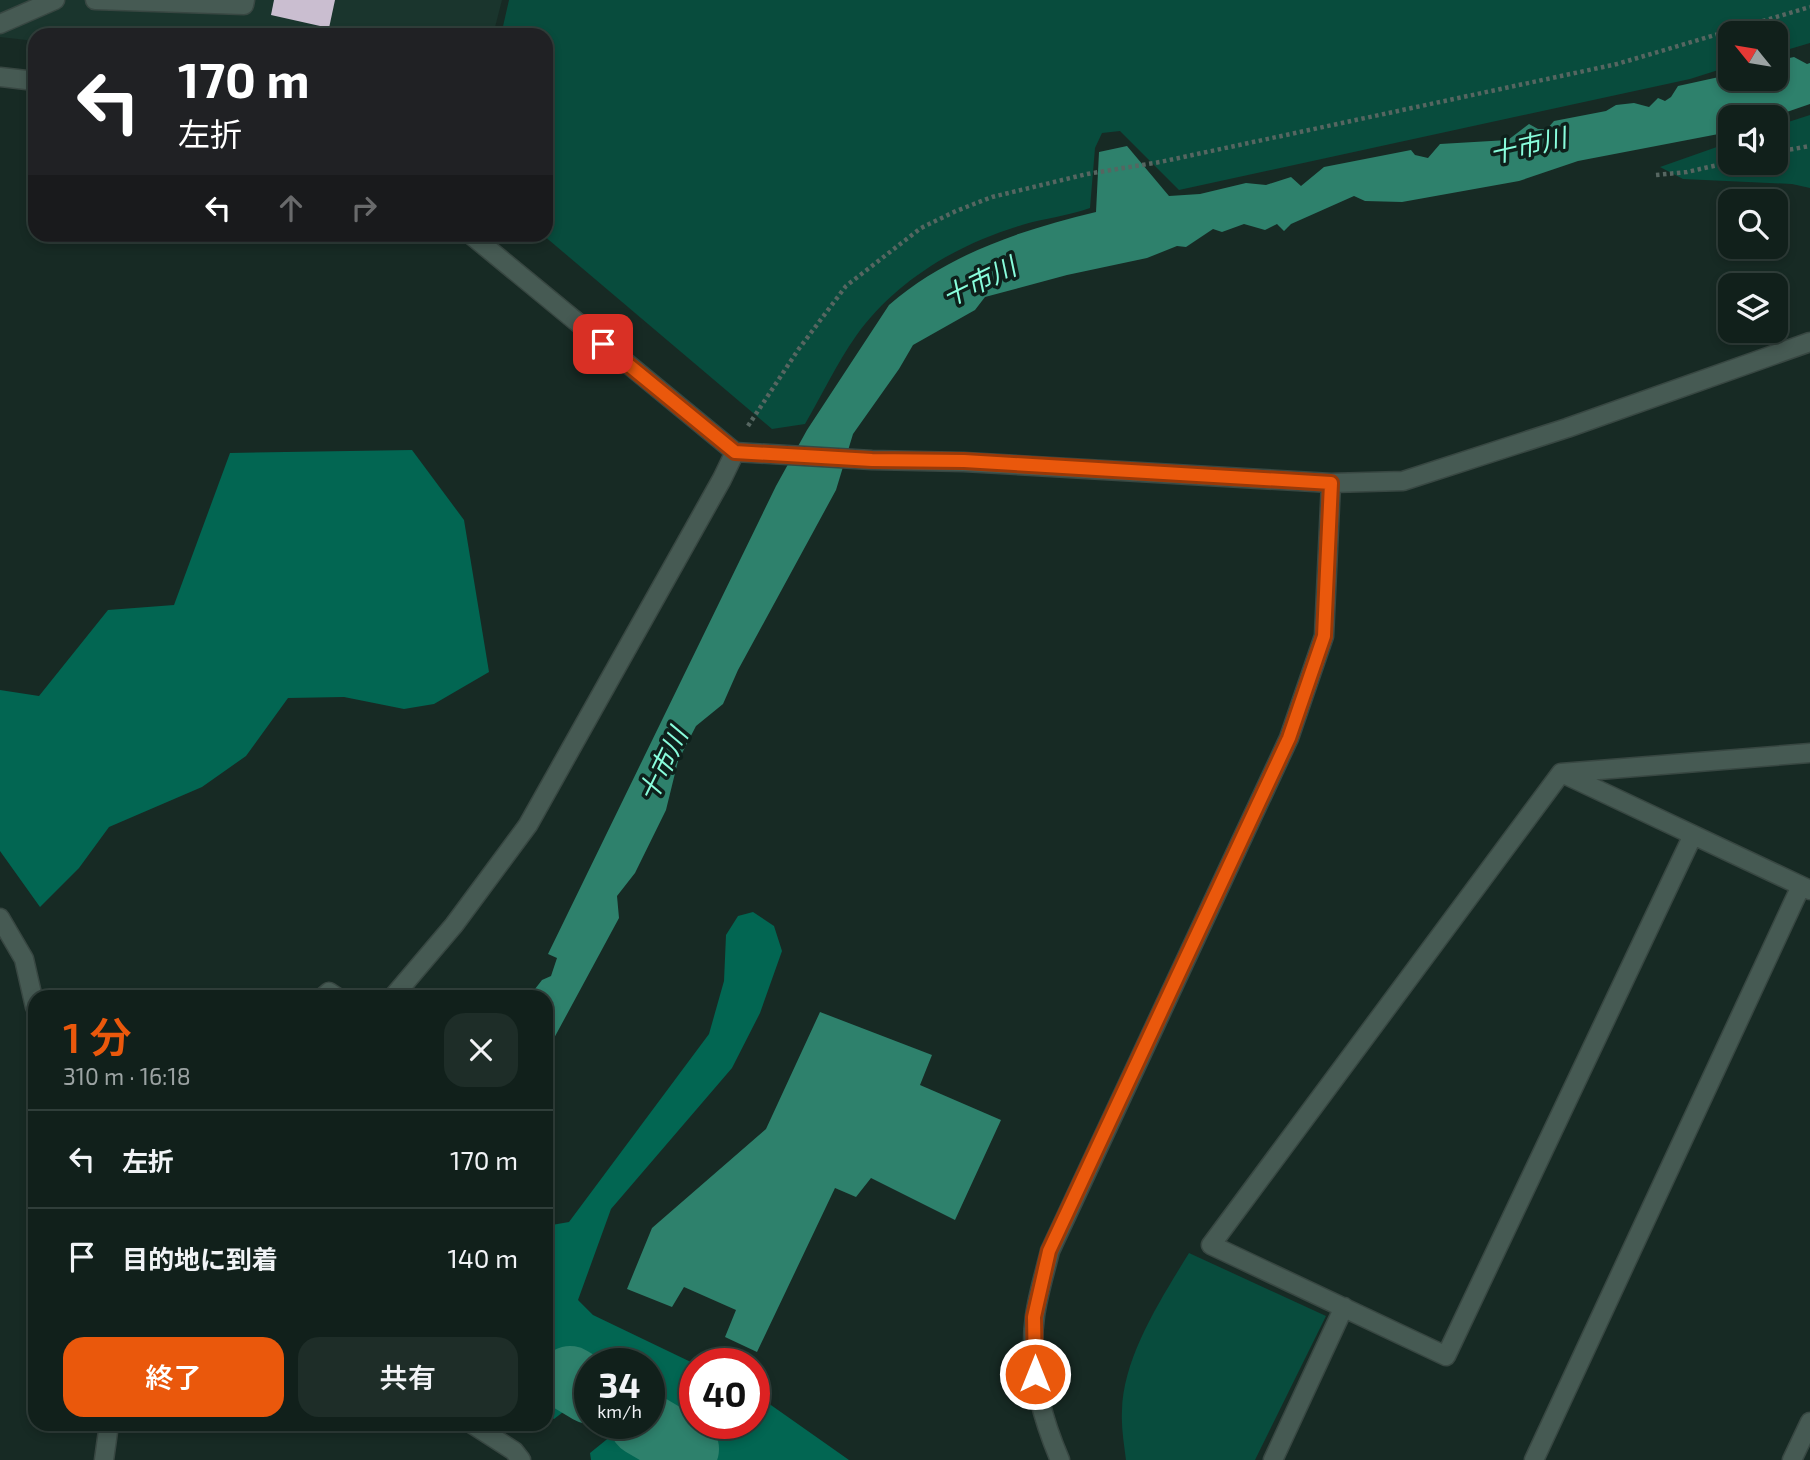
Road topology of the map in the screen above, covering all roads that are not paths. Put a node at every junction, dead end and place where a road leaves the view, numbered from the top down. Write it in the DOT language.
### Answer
graph roads {
  1 [pos="55,0"];
  2 [pos="95,0"];
  3 [pos="245,0"];
  4 [pos="0,24"];
  5 [pos="0,77"];
  6 [pos="28,80"];
  7 [pos="480,242"];
  8 [pos="1810,342"];
  9 [pos="735,452"];
  10 [pos="1331,483"];
  11 [pos="1810,753"];
  12 [pos="1561,772"];
  13 [pos="1693,835"];
  14 [pos="1806,888"];
  15 [pos="0,918"];
  16 [pos="31,990"];
  17 [pos="399,990"];
  18 [pos="1344,1307"];
  19 [pos="1810,1422"];
  20 [pos="108,1431"];
  21 [pos="483,1431"];
  22 [pos="104,1460"];
  23 [pos="522,1460"];
  24 [pos="1060,1460"];
  25 [pos="1273,1460"];
  26 [pos="1534,1460"];
  27 [pos="1792,1460"];
  1 -- 4 [label="street"];
  2 -- 3 [label="street"];
  5 -- 6 [label="street"];
  7 -- 9 [label="street"];
  8 -- 10 [label="street"];
  9 -- 10 [label="street"];
  9 -- 17 [label="street"];
  10 -- 24 [label="street"];
  11 -- 12 [label="street"];
  12 -- 13 [label="street"];
  12 -- 18 [label="street"];
  13 -- 14 [label="street"];
  13 -- 18 [label="street"];
  14 -- 26 [label="street"];
  15 -- 16 [label="street"];
  18 -- 25 [label="street"];
  19 -- 27 [label="street"];
  20 -- 22 [label="street"];
  21 -- 23 [label="street"];
}
